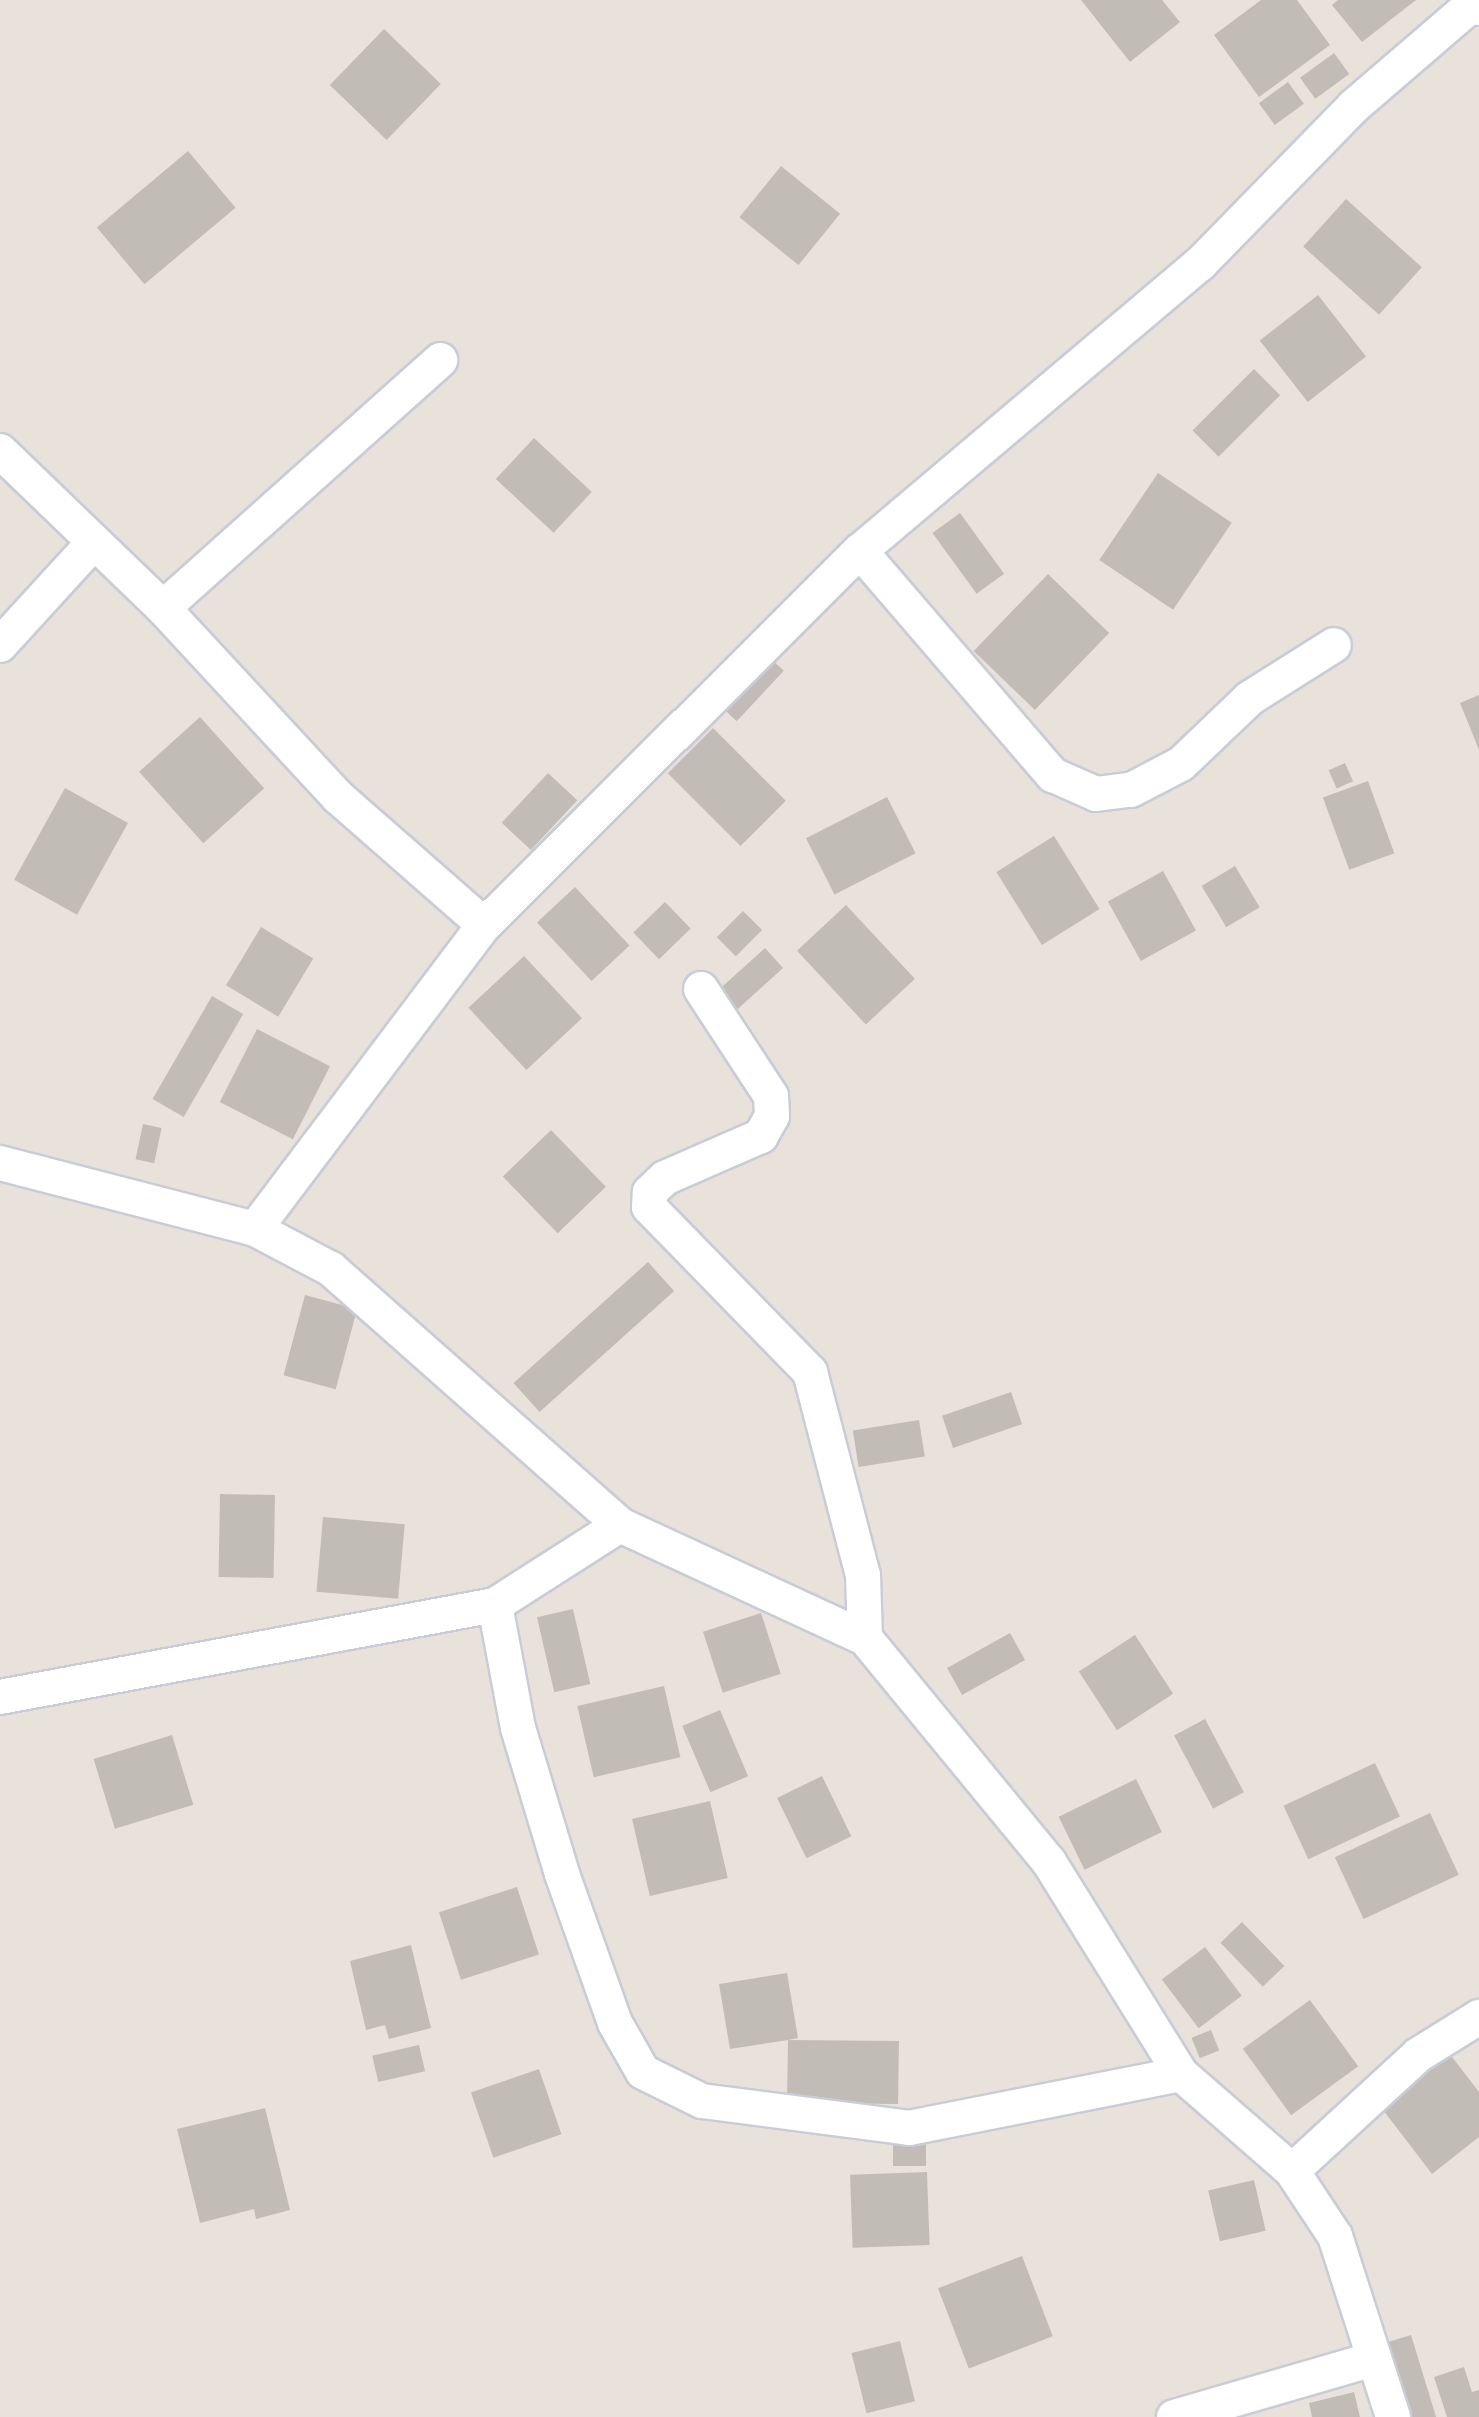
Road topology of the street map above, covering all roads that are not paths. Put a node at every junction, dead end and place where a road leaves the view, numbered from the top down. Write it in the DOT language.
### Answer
graph roads {
  1 [pos="1475,4"];
  2 [pos="440,360"];
  3 [pos="0,451"];
  4 [pos="93,543"];
  5 [pos="860,551"];
  6 [pos="163,608"];
  7 [pos="0,645"];
  8 [pos="1334,645"];
  9 [pos="484,925"];
  10 [pos="701,989"];
  11 [pos="0,1163"];
  12 [pos="255,1229"];
  13 [pos="620,1525"];
  14 [pos="495,1605"];
  15 [pos="865,1638"];
  16 [pos="0,1697"];
  17 [pos="1479,2017"];
  18 [pos="1181,2074"];
  19 [pos="1292,2171"];
  20 [pos="1374,2359"];
  21 [pos="1174,2417"];
  22 [pos="1393,2417"];
  1 -- 5 [label="street"];
  2 -- 6 [label="street"];
  3 -- 4 [label="street"];
  4 -- 6 [label="street"];
  4 -- 7 [label="street"];
  5 -- 8 [label="street"];
  5 -- 9 [label="street"];
  6 -- 9 [label="street"];
  9 -- 12 [label="street"];
  10 -- 15 [label="street"];
  11 -- 12 [label="street"];
  12 -- 13 [label="street"];
  13 -- 14 [label="street"];
  13 -- 15 [label="street"];
  14 -- 16 [label="street"];
  14 -- 18 [label="street"];
  15 -- 18 [label="street"];
  17 -- 19 [label="street"];
  18 -- 19 [label="street"];
  19 -- 20 [label="street"];
  20 -- 21 [label="street"];
  20 -- 22 [label="street"];
}
